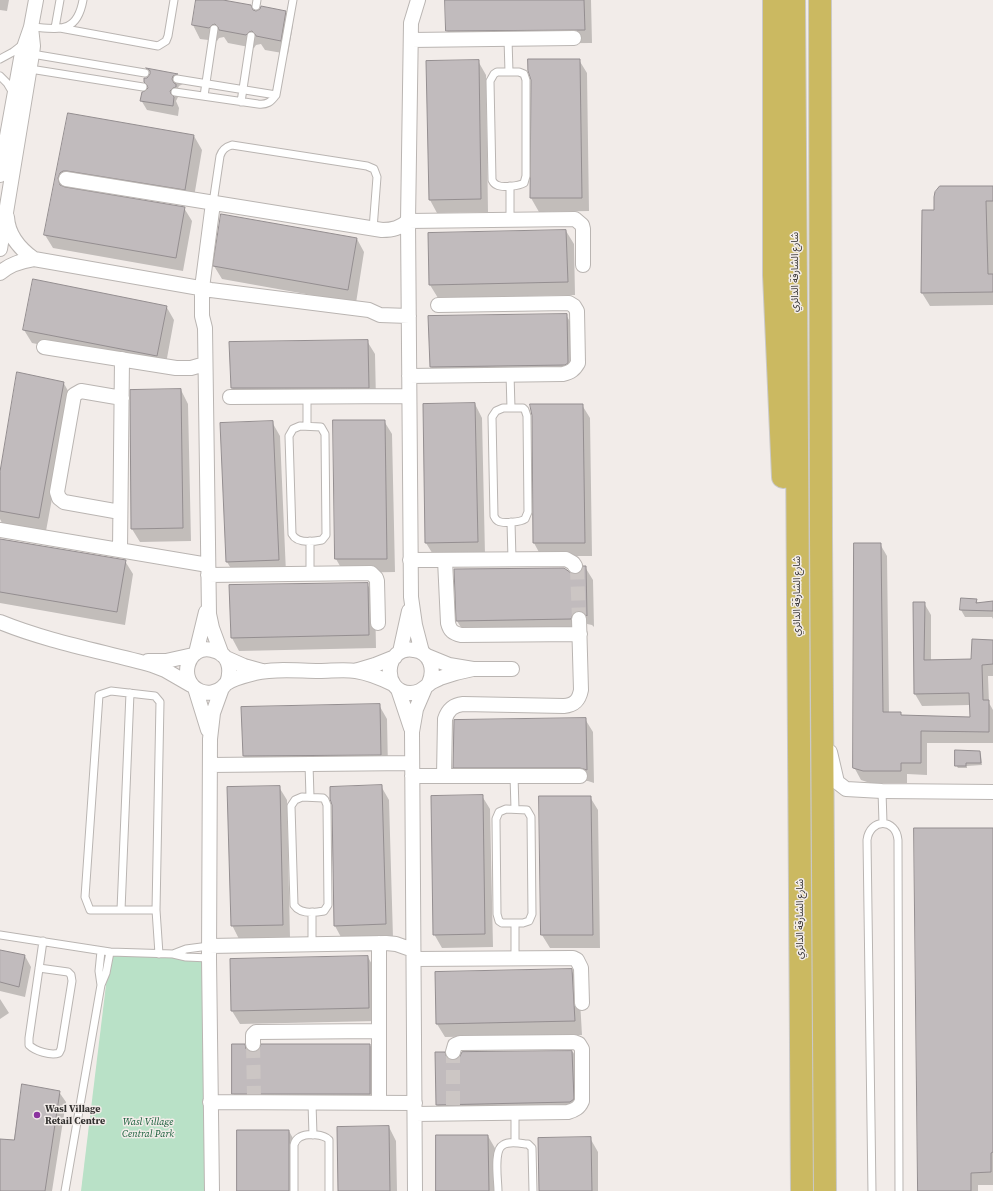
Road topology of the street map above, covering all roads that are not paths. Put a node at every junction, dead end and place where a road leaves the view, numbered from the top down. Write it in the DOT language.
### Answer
graph roads {
  1 [pos="36,0"];
  2 [pos="60,0"];
  3 [pos="83,0"];
  4 [pos="174,0"];
  5 [pos="293,0"];
  6 [pos="407,0"];
  7 [pos="418,0"];
  8 [pos="774,0"];
  9 [pos="794,0"];
  10 [pos="820,0"];
  11 [pos="411,23"];
  12 [pos="31,27"];
  13 [pos="58,28"];
  14 [pos="214,29"];
  15 [pos="251,36"];
  16 [pos="574,38"];
  17 [pos="508,39"];
  18 [pos="411,40"];
  19 [pos="29,48"];
  20 [pos="0,59"];
  21 [pos="114,68"];
  22 [pos="30,69"];
  23 [pos="509,72"];
  24 [pos="145,73"];
  25 [pos="0,76"];
  26 [pos="177,78"];
  27 [pos="112,82"];
  28 [pos="206,83"];
  29 [pos="143,87"];
  30 [pos="243,89"];
  31 [pos="175,92"];
  32 [pos="14,95"];
  33 [pos="276,95"];
  34 [pos="204,96"];
  35 [pos="241,102"];
  36 [pos="0,175"];
  37 [pos="66,179"];
  38 [pos="510,186"];
  39 [pos="214,203"];
  40 [pos="7,209"];
  41 [pos="510,220"];
  42 [pos="408,221"];
  43 [pos="373,229"];
  44 [pos="0,249"];
  45 [pos="34,259"];
  46 [pos="583,266"];
  47 [pos="0,273"];
  48 [pos="207,289"];
  49 [pos="438,305"];
  50 [pos="409,312"];
  51 [pos="44,347"];
  52 [pos="122,359"];
  53 [pos="206,364"];
  54 [pos="510,374"];
  55 [pos="409,376"];
  56 [pos="307,396"];
  57 [pos="409,396"];
  58 [pos="230,397"];
  59 [pos="122,398"];
  60 [pos="511,408"];
  61 [pos="307,426"];
  62 [pos="120,512"];
  63 [pos="511,522"];
  64 [pos="0,530"];
  65 [pos="310,541"];
  66 [pos="120,550"];
  67 [pos="512,559"];
  68 [pos="410,560"];
  69 [pos="445,560"];
  70 [pos="575,566"];
  71 [pos="208,570"];
  72 [pos="310,573"];
  73 [pos="411,597"];
  74 [pos="208,599"];
  75 [pos="798,611"];
  76 [pos="579,619"];
  77 [pos="0,622"];
  78 [pos="378,623"];
  79 [pos="580,634"];
  80 [pos="194,654"];
  81 [pos="398,654"];
  82 [pos="424,654"];
  83 [pos="224,656"];
  84 [pos="138,661"];
  85 [pos="473,669"];
  86 [pos="512,669"];
  87 [pos="262,671"];
  88 [pos="354,671"];
  89 [pos="224,685"];
  90 [pos="193,686"];
  91 [pos="395,686"];
  92 [pos="427,686"];
  93 [pos="130,693"];
  94 [pos="412,732"];
  95 [pos="210,739"];
  96 [pos="822,740"];
  97 [pos="309,764"];
  98 [pos="210,765"];
  99 [pos="412,770"];
  100 [pos="444,776"];
  101 [pos="514,776"];
  102 [pos="580,776"];
  103 [pos="882,791"];
  104 [pos="993,792"];
  105 [pos="310,797"];
  106 [pos="515,809"];
  107 [pos="883,823"];
  108 [pos="121,910"];
  109 [pos="156,910"];
  110 [pos="312,912"];
  111 [pos="515,924"];
  112 [pos="0,935"];
  113 [pos="43,941"];
  114 [pos="380,943"];
  115 [pos="312,944"];
  116 [pos="101,951"];
  117 [pos="110,952"];
  118 [pos="209,952"];
  119 [pos="159,954"];
  120 [pos="174,954"];
  121 [pos="413,955"];
  122 [pos="516,958"];
  123 [pos="39,968"];
  124 [pos="100,985"];
  125 [pos="582,1003"];
  126 [pos="378,1031"];
  127 [pos="253,1044"];
  128 [pos="453,1052"];
  129 [pos="210,1102"];
  130 [pos="312,1103"];
  131 [pos="379,1103"];
  132 [pos="415,1108"];
  133 [pos="515,1113"];
  134 [pos="313,1135"];
  135 [pos="515,1143"];
  136 [pos="64,1191"];
  137 [pos="212,1191"];
  138 [pos="294,1191"];
  139 [pos="329,1191"];
  140 [pos="415,1191"];
  141 [pos="498,1191"];
  142 [pos="533,1191"];
  143 [pos="802,1191"];
  144 [pos="825,1191"];
  145 [pos="872,1191"];
  146 [pos="899,1191"];
  1 -- 12 [label="street"];
  2 -- 13 [label="lane"];
  3 -- 13 [label="lane"];
  4 -- 13 [label="lane"];
  5 -- 33 [label="lane"];
  6 -- 11 [label="street"];
  7 -- 11 [label="street"];
  8 -- 75 [label="highway"];
  9 -- 75 [label="highway, شارع الشارقة الدائري"];
  10 -- 96 [label="highway"];
  11 -- 18 [label="street"];
  12 -- 13 [label="lane"];
  12 -- 19 [label="street"];
  14 -- 28 [label="lane"];
  15 -- 30 [label="lane"];
  16 -- 17 [label="street"];
  17 -- 18 [label="street"];
  17 -- 23 [label="lane"];
  18 -- 42 [label="street"];
  19 -- 20 [label="lane"];
  19 -- 21 [label="lane"];
  19 -- 22 [label="street"];
  19 -- 32 [label="street"];
  21 -- 24 [label="lane"];
  21 -- 27 [label="lane"];
  22 -- 27 [label="lane"];
  22 -- 40 [label="street"];
  23 -- 38 [label="lane"];
  23 -- 38 [label="lane"];
  25 -- 32 [label="lane"];
  26 -- 28 [label="lane"];
  27 -- 29 [label="lane"];
  28 -- 30 [label="lane"];
  28 -- 34 [label="lane"];
  30 -- 33 [label="lane"];
  30 -- 35 [label="lane"];
  31 -- 34 [label="lane"];
  32 -- 36 [label="street"];
  33 -- 35 [label="lane"];
  34 -- 35 [label="lane"];
  37 -- 39 [label="street"];
  38 -- 41 [label="lane"];
  39 -- 43 [label="street"];
  39 -- 43 [label="lane"];
  39 -- 48 [label="street"];
  40 -- 44 [label="street"];
  40 -- 45 [label="street"];
  41 -- 42 [label="street"];
  41 -- 46 [label="street"];
  42 -- 43 [label="street"];
  42 -- 50 [label="street"];
  45 -- 47 [label="street"];
  45 -- 48 [label="street"];
  48 -- 50 [label="street"];
  48 -- 53 [label="street"];
  49 -- 54 [label="street"];
  50 -- 55 [label="street"];
  51 -- 52 [label="street"];
  52 -- 53 [label="street"];
  52 -- 59 [label="street"];
  53 -- 71 [label="street"];
  54 -- 55 [label="street"];
  54 -- 60 [label="lane"];
  55 -- 57 [label="street"];
  56 -- 57 [label="street"];
  56 -- 58 [label="street"];
  56 -- 61 [label="lane"];
  57 -- 68 [label="street"];
  59 -- 62 [label="street"];
  59 -- 62 [label="street"];
  60 -- 63 [label="lane"];
  60 -- 63 [label="lane"];
  61 -- 65 [label="lane"];
  61 -- 65 [label="lane"];
  62 -- 66 [label="street"];
  63 -- 67 [label="lane"];
  64 -- 66 [label="street"];
  65 -- 72 [label="lane"];
  66 -- 71 [label="street"];
  67 -- 69 [label="street"];
  67 -- 70 [label="street"];
  68 -- 69 [label="street"];
  68 -- 73 [label="street"];
  69 -- 79 [label="street"];
  71 -- 72 [label="street"];
  71 -- 74 [label="street"];
  72 -- 78 [label="street"];
  73 -- 81 [label="street"];
  73 -- 82 [label="street"];
  74 -- 80 [label="street"];
  74 -- 83 [label="street"];
  75 -- 143 [label="highway, شارع الشارقة الدائري"];
  76 -- 79 [label="street"];
  77 -- 84 [label="street"];
  79 -- 100 [label="street"];
  80 -- 83 [label="street"];
  80 -- 84 [label="street"];
  80 -- 90 [label="street"];
  81 -- 82 [label="street"];
  81 -- 88 [label="street"];
  81 -- 91 [label="street"];
  82 -- 85 [label="street"];
  82 -- 92 [label="street"];
  83 -- 87 [label="street"];
  83 -- 89 [label="street"];
  84 -- 90 [label="street"];
  85 -- 86 [label="street"];
  85 -- 92 [label="street"];
  87 -- 88 [label="street"];
  87 -- 89 [label="street"];
  88 -- 91 [label="street"];
  89 -- 90 [label="street"];
  89 -- 95 [label="street"];
  90 -- 95 [label="street"];
  91 -- 92 [label="street"];
  91 -- 94 [label="street"];
  92 -- 94 [label="street"];
  93 -- 108 [label="lane"];
  93 -- 108 [label="lane"];
  93 -- 109 [label="lane"];
  94 -- 99 [label="street"];
  95 -- 98 [label="street"];
  96 -- 103 [label="street"];
  96 -- 144 [label="highway"];
  97 -- 98 [label="street"];
  97 -- 99 [label="street"];
  97 -- 105 [label="lane"];
  98 -- 118 [label="street"];
  99 -- 100 [label="street"];
  99 -- 121 [label="street"];
  100 -- 101 [label="street"];
  101 -- 102 [label="street"];
  101 -- 106 [label="lane"];
  103 -- 104 [label="street"];
  103 -- 107 [label="lane"];
  105 -- 110 [label="lane"];
  105 -- 110 [label="lane"];
  106 -- 111 [label="lane"];
  106 -- 111 [label="lane"];
  107 -- 145 [label="lane"];
  107 -- 146 [label="lane"];
  108 -- 109 [label="lane"];
  109 -- 119 [label="lane"];
  110 -- 115 [label="lane"];
  111 -- 122 [label="lane"];
  112 -- 113 [label="lane"];
  113 -- 116 [label="lane"];
  113 -- 123 [label="lane"];
  114 -- 115 [label="street"];
  114 -- 121 [label="street"];
  114 -- 126 [label="street"];
  115 -- 118 [label="street"];
  116 -- 117 [label="lane"];
  116 -- 124 [label="lane"];
  117 -- 119 [label="lane"];
  117 -- 124 [label="lane"];
  118 -- 120 [label="lane"];
  118 -- 120 [label="lane"];
  118 -- 129 [label="street"];
  119 -- 120 [label="lane"];
  121 -- 122 [label="street"];
  121 -- 132 [label="street"];
  122 -- 125 [label="street"];
  123 -- 123 [label="lane"];
  124 -- 136 [label="lane"];
  126 -- 127 [label="street"];
  126 -- 131 [label="street"];
  128 -- 133 [label="street"];
  129 -- 130 [label="street"];
  129 -- 137 [label="street"];
  130 -- 131 [label="street"];
  130 -- 134 [label="lane"];
  131 -- 132 [label="street"];
  132 -- 133 [label="street"];
  132 -- 140 [label="street"];
  133 -- 135 [label="lane"];
  134 -- 138 [label="lane"];
  134 -- 139 [label="lane"];
  135 -- 141 [label="lane"];
  135 -- 142 [label="lane"];
}
